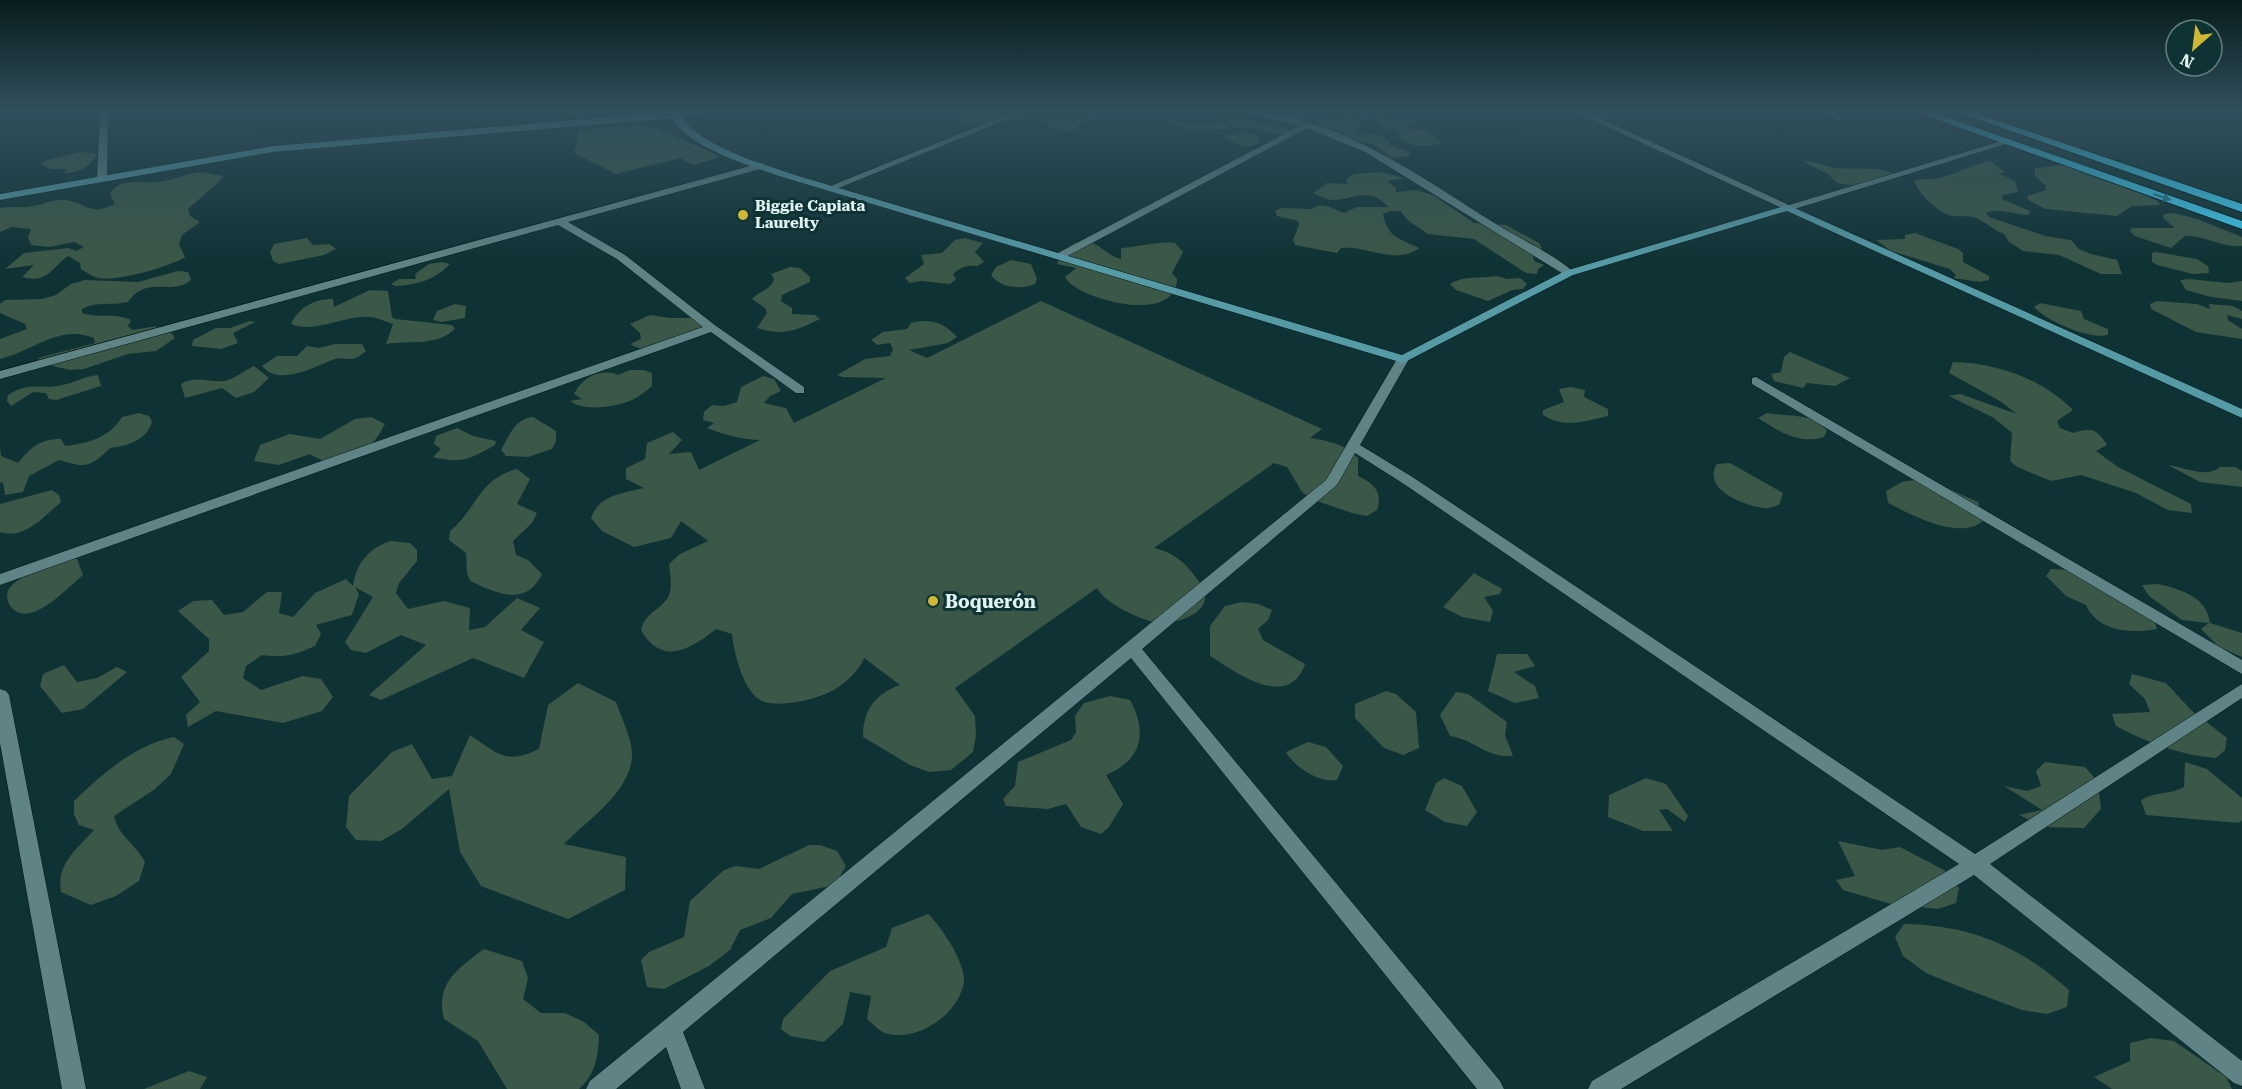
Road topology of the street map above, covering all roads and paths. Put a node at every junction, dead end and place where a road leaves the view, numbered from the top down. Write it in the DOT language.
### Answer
graph roads {
  1 [pos="103,162"];
  2 [pos="197,162"];
  3 [pos="750,162"];
  4 [pos="896,162"];
  5 [pos="1238,162"];
  6 [pos="1387,162"];
  7 [pos="1688,162"];
  8 [pos="1942,162"];
  9 [pos="2064,162"];
  10 [pos="2107,162"];
  11 [pos="760,166"];
  12 [pos="102,178"];
  13 [pos="828,189"];
  14 [pos="0,197"];
  15 [pos="1788,208"];
  16 [pos="2242,208"];
  17 [pos="558,221"];
  18 [pos="2242,225"];
  19 [pos="1060,256"];
  20 [pos="1569,273"];
  21 [pos="712,328"];
  22 [pos="1403,359"];
  23 [pos="0,375"];
  24 [pos="1756,381"];
  25 [pos="800,390"];
  26 [pos="2242,414"];
  27 [pos="1353,446"];
  28 [pos="0,580"];
  29 [pos="1132,648"];
  30 [pos="2242,669"];
  31 [pos="2242,690"];
  32 [pos="0,695"];
  33 [pos="1975,864"];
  34 [pos="671,1029"];
  35 [pos="2242,1075"];
  36 [pos="72,1088"];
  37 [pos="598,1089"];
  38 [pos="693,1089"];
  39 [pos="1492,1089"];
  40 [pos="1600,1089"];
  1 -- 12 [label="street"];
  2 -- 12 [label="street"];
  3 -- 11 [label="street"];
  4 -- 13 [label="street"];
  5 -- 19 [label="street"];
  6 -- 20 [label="street"];
  7 -- 15 [label="street"];
  8 -- 15 [label="street"];
  9 -- 18 [label="highway, one-way"];
  10 -- 16 [label="highway"];
  11 -- 13 [label="street"];
  11 -- 17 [label="street"];
  12 -- 14 [label="street"];
  13 -- 19 [label="street"];
  15 -- 20 [label="street"];
  15 -- 26 [label="street"];
  17 -- 21 [label="street"];
  17 -- 23 [label="street"];
  19 -- 22 [label="street"];
  20 -- 22 [label="street"];
  21 -- 25 [label="street"];
  21 -- 28 [label="street"];
  22 -- 27 [label="street"];
  24 -- 30 [label="street"];
  27 -- 29 [label="street"];
  27 -- 33 [label="street"];
  29 -- 34 [label="street"];
  29 -- 39 [label="street"];
  31 -- 33 [label="street"];
  32 -- 36 [label="street"];
  33 -- 35 [label="street"];
  33 -- 40 [label="street"];
  34 -- 37 [label="street"];
  34 -- 38 [label="street"];
}
